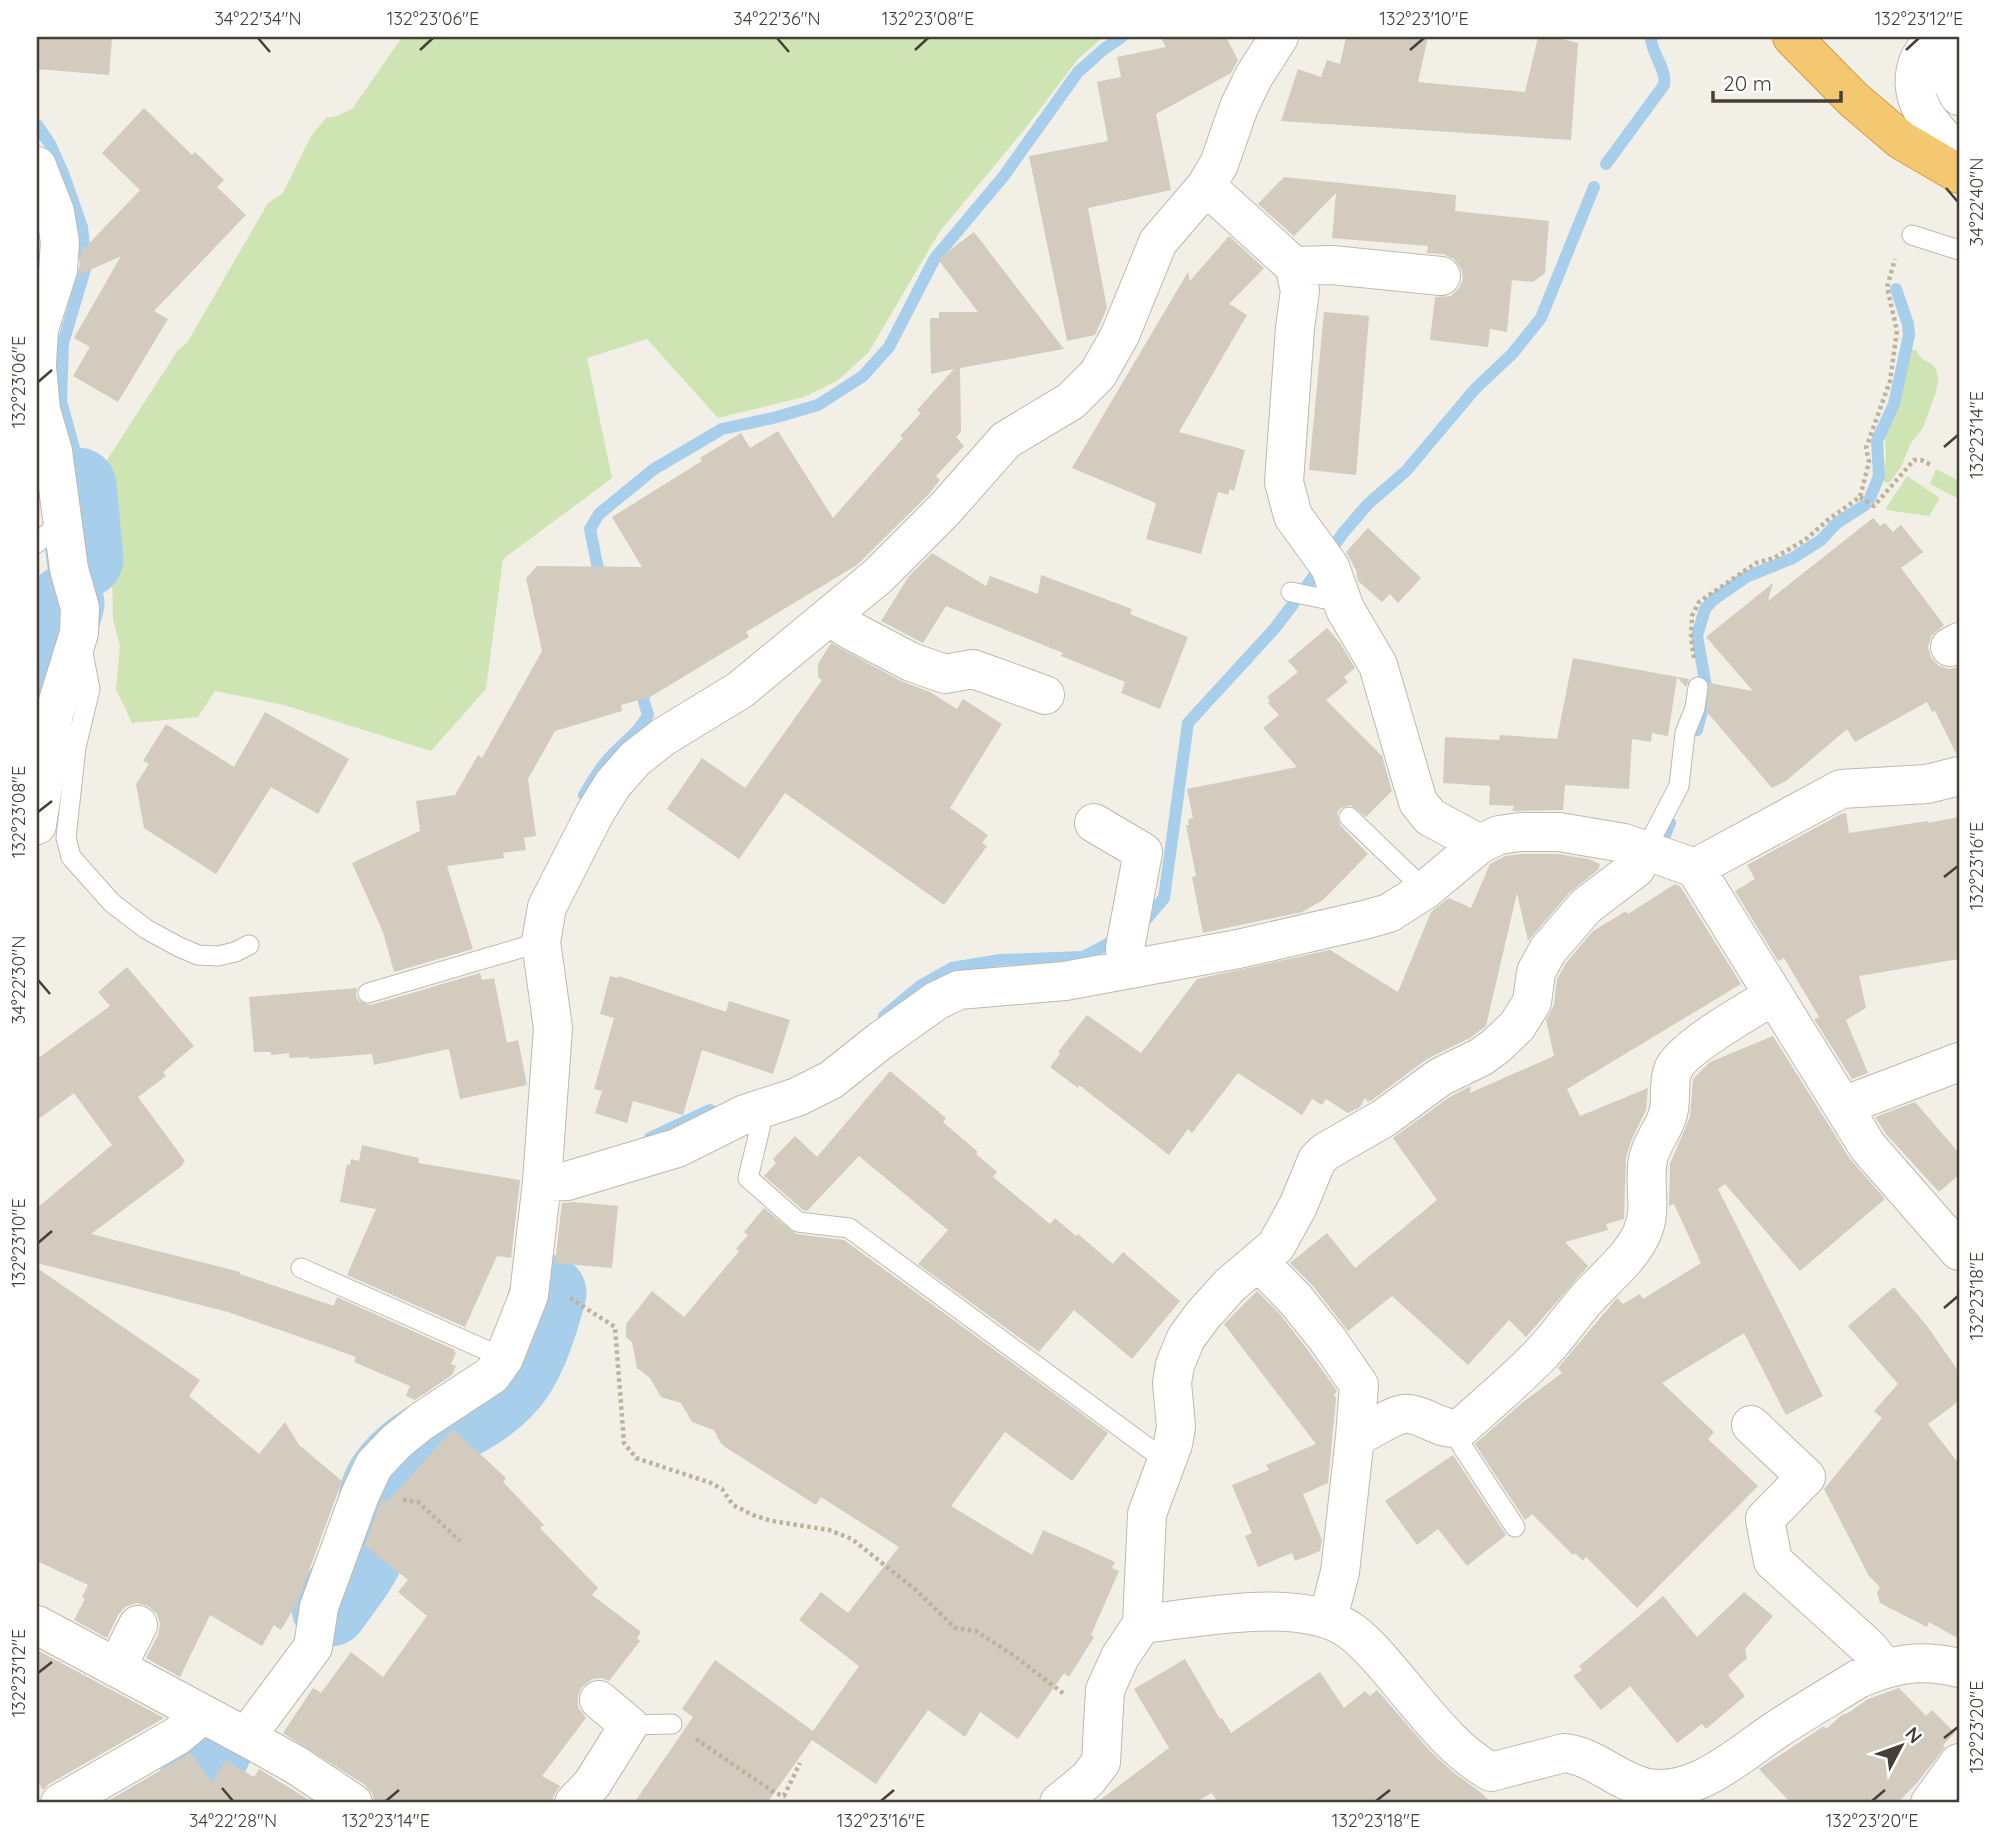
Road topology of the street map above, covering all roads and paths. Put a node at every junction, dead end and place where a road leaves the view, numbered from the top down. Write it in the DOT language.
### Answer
graph roads {
  1 [pos="1279,37"];
  2 [pos="1792,37"];
  3 [pos="1934,37"];
  4 [pos="1940,37"];
  5 [pos="1959,96"];
  6 [pos="1959,154"];
  7 [pos="37,166"];
  8 [pos="1959,174"];
  9 [pos="1206,186"];
  10 [pos="1912,235"];
  11 [pos="1959,250"];
  12 [pos="1294,266"];
  13 [pos="1441,276"];
  14 [pos="37,365"];
  15 [pos="1933,466"];
  16 [pos="1860,497"];
  17 [pos="49,532"];
  18 [pos="1291,592"];
  19 [pos="1341,597"];
  20 [pos="829,617"];
  21 [pos="79,633"];
  22 [pos="1698,687"];
  23 [pos="1045,695"];
  24 [pos="1959,776"];
  25 [pos="1349,817"];
  26 [pos="1094,823"];
  27 [pos="37,825"];
  28 [pos="1480,844"];
  29 [pos="1646,849"];
  30 [pos="1695,868"];
  31 [pos="1425,890"];
  32 [pos="541,942"];
  33 [pos="249,946"];
  34 [pos="1125,959"];
  35 [pos="368,993"];
  36 [pos="1774,995"];
  37 [pos="1959,1062"];
  38 [pos="1843,1106"];
  39 [pos="759,1109"];
  40 [pos="542,1182"];
  41 [pos="1959,1251"];
  42 [pos="1258,1261"];
  43 [pos="301,1268"];
  44 [pos="531,1284"];
  45 [pos="504,1358"];
  46 [pos="1751,1425"];
  47 [pos="1454,1429"];
  48 [pos="1355,1437"];
  49 [pos="1166,1461"];
  50 [pos="397,1499"];
  51 [pos="1515,1527"];
  52 [pos="460,1541"];
  53 [pos="1328,1618"];
  54 [pos="1142,1624"];
  55 [pos="138,1625"];
  56 [pos="37,1626"];
  57 [pos="117,1667"];
  58 [pos="1959,1668"];
  59 [pos="1885,1669"];
  60 [pos="599,1700"];
  61 [pos="1102,1714"];
  62 [pos="202,1715"];
  63 [pos="672,1724"];
  64 [pos="629,1725"];
  65 [pos="246,1737"];
  66 [pos="800,1763"];
  67 [pos="1959,1763"];
  68 [pos="1491,1788"];
  69 [pos="60,1803"];
  70 [pos="353,1803"];
  71 [pos="574,1803"];
  72 [pos="1059,1803"];
  73 [pos="1930,1803"];
  1 -- 9 [label="street"];
  2 -- 8 [label="highway"];
  3 -- 6 [label="street"];
  4 -- 5 [label="street"];
  7 -- 14 [label="street"];
  9 -- 12 [label="street"];
  9 -- 20 [label="street"];
  10 -- 11 [label="lane"];
  10 -- 16 [label="path"];
  12 -- 13 [label="street"];
  12 -- 19 [label="street"];
  14 -- 17 [label="street"];
  15 -- 16 [label="path"];
  16 -- 22 [label="path"];
  17 -- 21 [label="street"];
  18 -- 19 [label="lane"];
  19 -- 28 [label="street"];
  20 -- 23 [label="street"];
  20 -- 32 [label="street"];
  21 -- 27 [label="street"];
  21 -- 33 [label="lane"];
  22 -- 29 [label="lane"];
  24 -- 30 [label="street"];
  25 -- 31 [label="lane"];
  26 -- 34 [label="street"];
  28 -- 29 [label="street"];
  28 -- 31 [label="street"];
  29 -- 30 [label="street"];
  29 -- 42 [label="street"];
  30 -- 36 [label="street"];
  31 -- 34 [label="street"];
  32 -- 35 [label="lane"];
  32 -- 40 [label="street"];
  34 -- 39 [label="street"];
  36 -- 38 [label="street"];
  36 -- 47 [label="street"];
  37 -- 38 [label="street"];
  38 -- 41 [label="street"];
  39 -- 40 [label="street"];
  39 -- 49 [label="lane"];
  40 -- 44 [label="street"];
  42 -- 48 [label="street"];
  42 -- 49 [label="street"];
  43 -- 45 [label="lane"];
  44 -- 45 [label="street"];
  44 -- 61 [label="path"];
  45 -- 65 [label="street"];
  46 -- 59 [label="street"];
  47 -- 48 [label="street"];
  47 -- 51 [label="lane"];
  48 -- 53 [label="street"];
  49 -- 54 [label="street"];
  50 -- 52 [label="path"];
  53 -- 54 [label="street"];
  53 -- 68 [label="street"];
  54 -- 61 [label="street"];
  55 -- 57 [label="street"];
  56 -- 57 [label="street"];
  57 -- 62 [label="street"];
  58 -- 59 [label="street"];
  59 -- 68 [label="street"];
  60 -- 64 [label="street"];
  61 -- 72 [label="street"];
  62 -- 65 [label="street"];
  62 -- 69 [label="street"];
  63 -- 64 [label="lane"];
  63 -- 66 [label="path"];
  64 -- 71 [label="street"];
  65 -- 70 [label="street"];
  67 -- 73 [label="street"];
}
